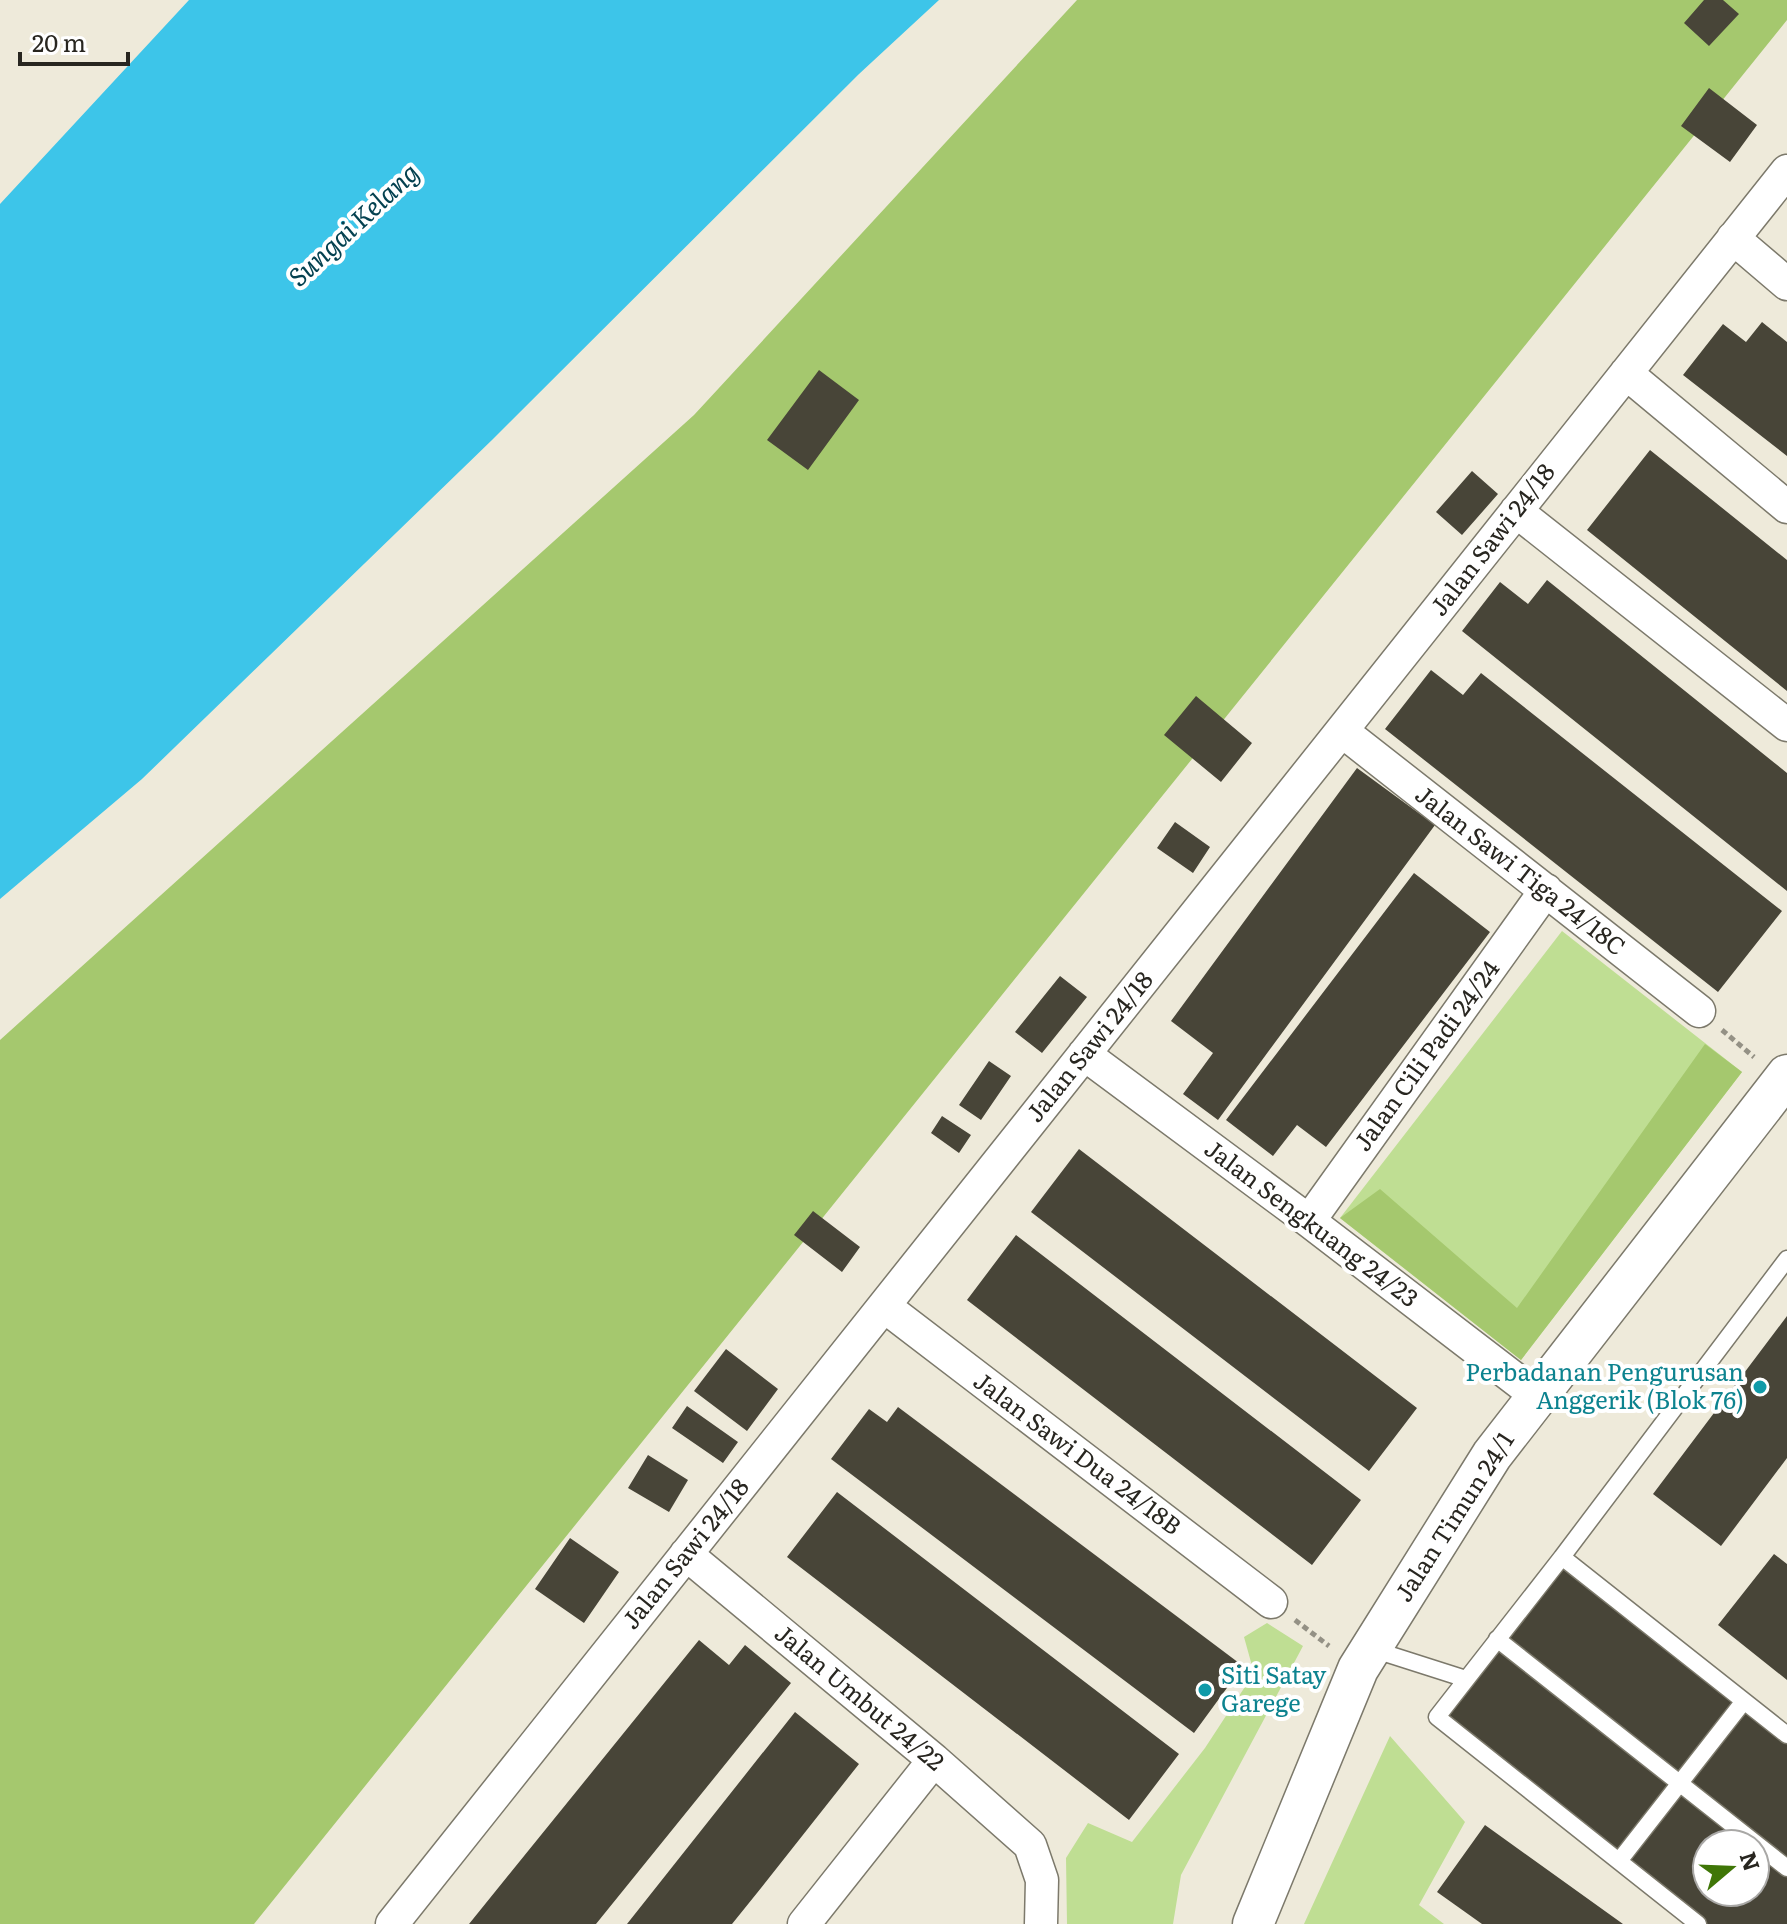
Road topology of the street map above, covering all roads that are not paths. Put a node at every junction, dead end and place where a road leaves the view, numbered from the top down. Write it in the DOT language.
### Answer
graph roads {
  1 [pos="1787,171"];
  2 [pos="1733,238"];
  3 [pos="1787,284"];
  4 [pos="1626,373"];
  5 [pos="1787,507"];
  6 [pos="1516,511"];
  7 [pos="1787,725"];
  8 [pos="1342,731"];
  9 [pos="1546,890"];
  10 [pos="1699,1011"];
  11 [pos="1084,1054"];
  12 [pos="1785,1078"];
  13 [pos="1309,1221"];
  14 [pos="1787,1259"];
  15 [pos="884,1306"];
  16 [pos="1536,1395"];
  17 [pos="686,1554"];
  18 [pos="1562,1557"];
  19 [pos="1271,1602"];
  20 [pos="1497,1639"];
  21 [pos="1364,1658"];
  22 [pos="1466,1679"];
  23 [pos="1744,1701"];
  24 [pos="1787,1735"];
  25 [pos="934,1760"];
  26 [pos="1680,1783"];
  27 [pos="1619,1861"];
  28 [pos="1787,1868"];
  29 [pos="392,1924"];
  30 [pos="804,1924"];
  31 [pos="1041,1924"];
  32 [pos="1253,1924"];
  33 [pos="1698,1924"];
  1 -- 2 [label="street, Jalan Sawi 24/18"];
  2 -- 3 [label="street"];
  2 -- 4 [label="street, Jalan Sawi 24/18"];
  4 -- 5 [label="street"];
  4 -- 6 [label="street, Jalan Sawi 24/18"];
  6 -- 7 [label="street"];
  6 -- 8 [label="street, Jalan Sawi 24/18"];
  8 -- 9 [label="street, Jalan Sawi Tiga 24/18C"];
  8 -- 11 [label="street, Jalan Sawi 24/18"];
  9 -- 10 [label="street, Jalan Sawi Tiga 24/18C"];
  9 -- 13 [label="street, Jalan Cili Padi 24/24"];
  11 -- 13 [label="street, Jalan Sengkuang 24/23"];
  11 -- 15 [label="street, Jalan Sawi 24/18"];
  12 -- 16 [label="street, Jalan Timun 24/1"];
  13 -- 16 [label="street, Jalan Sengkuang 24/23"];
  14 -- 18 [label="lane"];
  15 -- 17 [label="street, Jalan Sawi 24/18"];
  15 -- 19 [label="street, Jalan Sawi Dua 24/18B"];
  16 -- 21 [label="street, Jalan Timun 24/1"];
  17 -- 25 [label="street, Jalan Umbut 24/22"];
  17 -- 29 [label="street, Jalan Sawi 24/18"];
  18 -- 20 [label="lane"];
  18 -- 23 [label="lane"];
  20 -- 22 [label="lane"];
  20 -- 26 [label="lane"];
  21 -- 22 [label="lane"];
  21 -- 32 [label="street, Jalan Timun 24/1"];
  22 -- 27 [label="lane"];
  23 -- 24 [label="lane"];
  23 -- 26 [label="lane"];
  25 -- 30 [label="street"];
  25 -- 31 [label="street, Jalan Umbut 24/22"];
  26 -- 27 [label="lane"];
  26 -- 28 [label="lane"];
  27 -- 33 [label="lane"];
}
